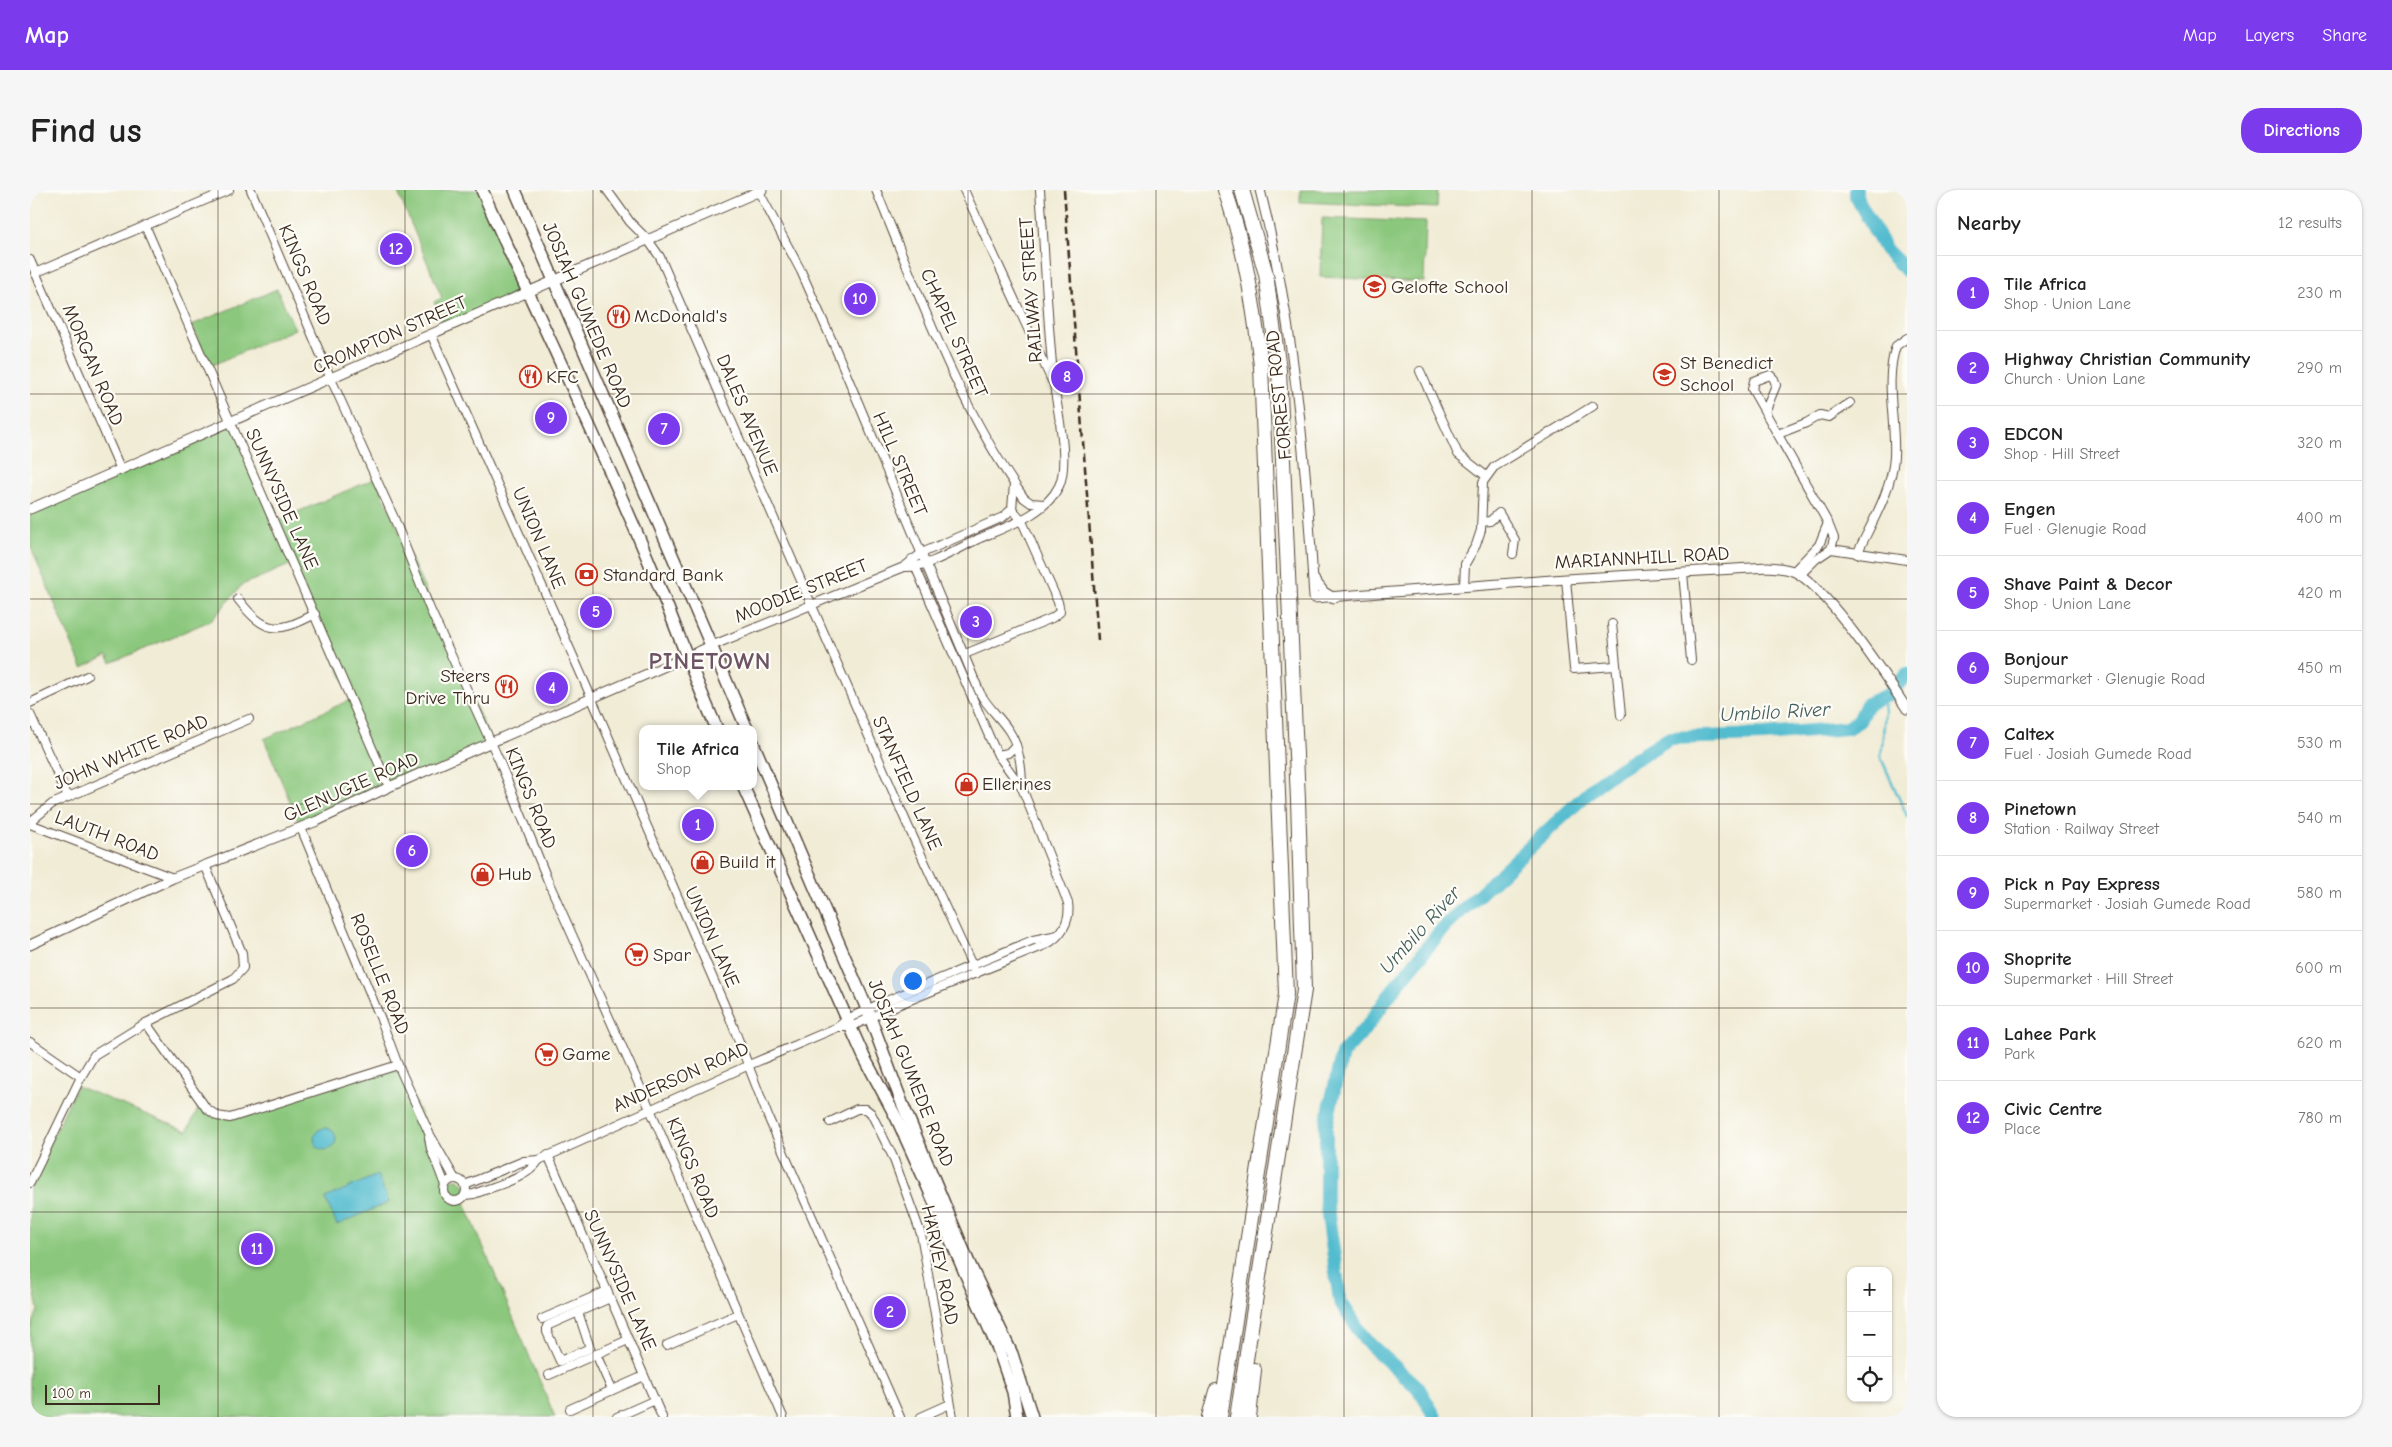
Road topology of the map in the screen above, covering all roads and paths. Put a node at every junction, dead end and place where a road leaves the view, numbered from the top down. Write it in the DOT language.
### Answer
graph roads {
  1 [pos="228,190"];
  2 [pos="251,190"];
  3 [pos="482,190"];
  4 [pos="515,190"];
  5 [pos="607,190"];
  6 [pos="760,190"];
  7 [pos="876,190"];
  8 [pos="964,190"];
  9 [pos="1040,190"];
  10 [pos="1225,190"];
  11 [pos="1242,190"];
  12 [pos="1250,190"];
  13 [pos="1260,190"];
  14 [pos="145,226"];
  15 [pos="648,240"];
  16 [pos="30,260"];
  17 [pos="35,273"];
  18 [pos="1266,274"];
  19 [pos="553,281"];
  20 [pos="527,293"];
  21 [pos="431,334"];
  22 [pos="1907,338"];
  23 [pos="1420,371"];
  24 [pos="331,379"];
  25 [pos="1054,385"];
  26 [pos="1850,403"];
  27 [pos="1593,406"];
  28 [pos="1765,412"];
  29 [pos="231,422"];
  30 [pos="1778,434"];
  31 [pos="121,470"];
  32 [pos="1486,476"];
  33 [pos="1014,484"];
  34 [pos="1044,504"];
  35 [pos="30,509"];
  36 [pos="1012,509"];
  37 [pos="1021,520"];
  38 [pos="1482,522"];
  39 [pos="1828,523"];
  40 [pos="1832,548"];
  41 [pos="922,553"];
  42 [pos="1513,554"];
  43 [pos="1858,554"];
  44 [pos="1907,560"];
  45 [pos="926,562"];
  46 [pos="913,563"];
  47 [pos="1683,573"];
  48 [pos="1797,573"];
  49 [pos="1312,576"];
  50 [pos="1566,579"];
  51 [pos="1464,587"];
  52 [pos="1314,598"];
  53 [pos="1334,598"];
  54 [pos="238,599"];
  55 [pos="812,605"];
  56 [pos="315,614"];
  57 [pos="1612,624"];
  58 [pos="711,646"];
  59 [pos="965,654"];
  60 [pos="686,658"];
  61 [pos="1691,660"];
  62 [pos="1615,666"];
  63 [pos="87,676"];
  64 [pos="592,699"];
  65 [pos="30,702"];
  66 [pos="1906,707"];
  67 [pos="30,714"];
  68 [pos="1621,715"];
  69 [pos="249,719"];
  70 [pos="715,725"];
  71 [pos="745,725"];
  72 [pos="492,744"];
  73 [pos="1016,746"];
  74 [pos="757,752"];
  75 [pos="998,755"];
  76 [pos="389,787"];
  77 [pos="1022,788"];
  78 [pos="745,790"];
  79 [pos="68,797"];
  80 [pos="30,823"];
  81 [pos="301,828"];
  82 [pos="206,866"];
  83 [pos="173,878"];
  84 [pos="1058,935"];
  85 [pos="30,945"];
  86 [pos="973,965"];
  87 [pos="976,974"];
  88 [pos="868,1014"];
  89 [pos="146,1023"];
  90 [pos="849,1023"];
  91 [pos="30,1042"];
  92 [pos="749,1064"];
  93 [pos="398,1065"];
  94 [pos="81,1076"];
  95 [pos="650,1109"];
  96 [pos="830,1122"];
  97 [pos="428,1133"];
  98 [pos="548,1155"];
  99 [pos="539,1160"];
  100 [pos="455,1179"];
  101 [pos="1258,1182"];
  102 [pos="30,1183"];
  103 [pos="445,1185"];
  104 [pos="465,1185"];
  105 [pos="465,1195"];
  106 [pos="1267,1235"];
  107 [pos="609,1295"];
  108 [pos="578,1312"];
  109 [pos="738,1314"];
  110 [pos="542,1319"];
  111 [pos="628,1340"];
  112 [pos="667,1345"];
  113 [pos="596,1354"];
  114 [pos="549,1375"];
  115 [pos="644,1376"];
  116 [pos="612,1390"];
  117 [pos="655,1400"];
  118 [pos="950,1404"];
  119 [pos="570,1409"];
  120 [pos="617,1417"];
  121 [pos="662,1417"];
  122 [pos="782,1417"];
  123 [pos="900,1417"];
  124 [pos="922,1417"];
  125 [pos="953,1417"];
  126 [pos="1017,1417"];
  127 [pos="1032,1417"];
  128 [pos="1209,1417"];
  129 [pos="1220,1417"];
  130 [pos="1237,1417"];
  131 [pos="1249,1417"];
  1 -- 14 [label="street"];
  2 -- 24 [label="street, KINGS ROAD"];
  3 -- 20 [label="main road"];
  4 -- 19 [label="main road, JOSIAH GUMEDE ROAD"];
  5 -- 15 [label="street, DALES AVENUE"];
  6 -- 15 [label="street, CROMPTON STREET"];
  6 -- 41 [label="street, HILL STREET"];
  7 -- 33 [label="street, CHAPEL STREET"];
  8 -- 25 [label="street"];
  9 -- 25 [label="street, RAILWAY STREET"];
  10 -- 101 [label="highway"];
  11 -- 18 [label="highway"];
  12 -- 18 [label="highway"];
  13 -- 49 [label="street, FORREST ROAD"];
  14 -- 17 [label="street"];
  14 -- 29 [label="street, SUNNYSIDE LANE"];
  15 -- 19 [label="street, CROMPTON STREET"];
  15 -- 55 [label="street, DALES AVENUE"];
  16 -- 17 [label="street, MORGAN ROAD"];
  17 -- 31 [label="street, MORGAN ROAD"];
  18 -- 106 [label="highway"];
  19 -- 20 [label="street, CROMPTON STREET"];
  19 -- 58 [label="main road, JOSIAH GUMEDE ROAD"];
  20 -- 21 [label="street, CROMPTON STREET"];
  20 -- 60 [label="main road"];
  21 -- 24 [label="street, CROMPTON STREET"];
  21 -- 64 [label="street, UNION LANE"];
  22 -- 43 [label="street"];
  23 -- 32 [label="street"];
  24 -- 29 [label="street, CROMPTON STREET"];
  24 -- 72 [label="street, KINGS ROAD"];
  25 -- 34 [label="street, RAILWAY STREET"];
  26 -- 30 [label="street"];
  27 -- 32 [label="street"];
  28 -- 28 [label="street"];
  28 -- 30 [label="street"];
  29 -- 31 [label="street, CROMPTON STREET"];
  29 -- 56 [label="street, SUNNYSIDE LANE"];
  30 -- 39 [label="street"];
  31 -- 35 [label="street, CROMPTON STREET"];
  32 -- 38 [label="street"];
  33 -- 34 [label="street, CHAPEL STREET"];
  33 -- 36 [label="street"];
  34 -- 37 [label="street, RAILWAY STREET"];
  36 -- 37 [label="street"];
  36 -- 41 [label="street"];
  37 -- 45 [label="street, MOODIE STREET"];
  37 -- 59 [label="street"];
  38 -- 42 [label="street"];
  38 -- 51 [label="street"];
  39 -- 40 [label="street"];
  39 -- 48 [label="street"];
  40 -- 43 [label="street"];
  40 -- 48 [label="street"];
  41 -- 45 [label="street, HILL STREET"];
  41 -- 46 [label="street"];
  43 -- 44 [label="street"];
  45 -- 46 [label="street, MOODIE STREET"];
  45 -- 59 [label="street, HILL STREET"];
  46 -- 55 [label="street, MOODIE STREET"];
  46 -- 75 [label="street, HILL STREET"];
  47 -- 48 [label="street, MARIANNHILL ROAD"];
  47 -- 50 [label="street, MARIANNHILL ROAD"];
  47 -- 61 [label="street"];
  48 -- 66 [label="street"];
  49 -- 52 [label="street, FORREST ROAD"];
  49 -- 53 [label="street"];
  50 -- 51 [label="street, MARIANNHILL ROAD"];
  50 -- 62 [label="street"];
  51 -- 53 [label="street, MARIANNHILL ROAD"];
  52 -- 53 [label="street, MARIANNHILL ROAD"];
  54 -- 56 [label="street"];
  55 -- 58 [label="street, MOODIE STREET"];
  55 -- 86 [label="street, STANFIELD LANE"];
  56 -- 76 [label="street, SUNNYSIDE LANE"];
  57 -- 62 [label="street"];
  58 -- 60 [label="street, GLENUGIE ROAD"];
  58 -- 71 [label="main road, JOSIAH GUMEDE ROAD"];
  59 -- 73 [label="street, HILL STREET"];
  60 -- 64 [label="street, GLENUGIE ROAD"];
  60 -- 70 [label="main road"];
  62 -- 68 [label="street"];
  63 -- 65 [label="street"];
  64 -- 72 [label="street, GLENUGIE ROAD"];
  64 -- 92 [label="street, UNION LANE"];
  67 -- 79 [label="street"];
  69 -- 79 [label="street, JOHN WHITE ROAD"];
  72 -- 76 [label="street, GLENUGIE ROAD"];
  72 -- 95 [label="street, KINGS ROAD"];
  73 -- 75 [label="street"];
  73 -- 77 [label="street, HILL STREET"];
  74 -- 88 [label="main road, JOSIAH GUMEDE ROAD"];
  75 -- 77 [label="street, HILL STREET"];
  76 -- 81 [label="street, GLENUGIE ROAD"];
  77 -- 84 [label="street, HILL STREET"];
  78 -- 90 [label="main road, JOSIAH GUMEDE ROAD"];
  79 -- 80 [label="street, JOHN WHITE ROAD"];
  80 -- 83 [label="street, LAUTH ROAD"];
  81 -- 82 [label="street, GLENUGIE ROAD"];
  81 -- 93 [label="street, ROSELLE ROAD"];
  82 -- 83 [label="street, GLENUGIE ROAD"];
  82 -- 89 [label="street"];
  83 -- 85 [label="street, GLENUGIE ROAD"];
  84 -- 86 [label="street, ANDERSON ROAD"];
  84 -- 87 [label="street, ANDERSON ROAD"];
  86 -- 87 [label="street, STANFIELD LANE"];
  86 -- 88 [label="street, ANDERSON ROAD"];
  87 -- 88 [label="street, ANDERSON ROAD"];
  88 -- 90 [label="street, ANDERSON ROAD"];
  88 -- 127 [label="main road, JOSIAH GUMEDE ROAD"];
  89 -- 93 [label="street"];
  89 -- 94 [label="street"];
  90 -- 92 [label="street, ANDERSON ROAD"];
  90 -- 126 [label="main road, JOSIAH GUMEDE ROAD"];
  91 -- 94 [label="street"];
  92 -- 95 [label="street, ANDERSON ROAD"];
  92 -- 123 [label="street, UNION LANE"];
  93 -- 97 [label="street, ROSELLE ROAD"];
  94 -- 102 [label="street"];
  95 -- 98 [label="street, ANDERSON ROAD"];
  95 -- 109 [label="street, KINGS ROAD"];
  96 -- 118 [label="street, HARVEY ROAD"];
  97 -- 100 [label="street, ROSELLE ROAD"];
  97 -- 103 [label="street, ROSELLE ROAD"];
  98 -- 99 [label="street, ANDERSON ROAD"];
  98 -- 107 [label="street, SUNNYSIDE LANE"];
  99 -- 104 [label="street, ANDERSON ROAD"];
  99 -- 105 [label="street, ANDERSON ROAD"];
  100 -- 103 [label="street"];
  100 -- 104 [label="street"];
  101 -- 128 [label="highway"];
  101 -- 129 [label="highway"];
  103 -- 105 [label="street"];
  104 -- 105 [label="street"];
  106 -- 130 [label="highway"];
  106 -- 131 [label="highway"];
  107 -- 108 [label="street"];
  107 -- 110 [label="street"];
  107 -- 111 [label="street, SUNNYSIDE LANE"];
  108 -- 108 [label="street"];
  109 -- 112 [label="street"];
  109 -- 122 [label="street, KINGS ROAD"];
  111 -- 113 [label="street"];
  111 -- 115 [label="street, SUNNYSIDE LANE"];
  113 -- 114 [label="street"];
  113 -- 116 [label="street"];
  115 -- 116 [label="street"];
  115 -- 117 [label="street, SUNNYSIDE LANE"];
  116 -- 119 [label="street"];
  117 -- 120 [label="street"];
  117 -- 121 [label="street, SUNNYSIDE LANE"];
  118 -- 124 [label="street"];
  118 -- 125 [label="street, HARVEY ROAD"];
}
